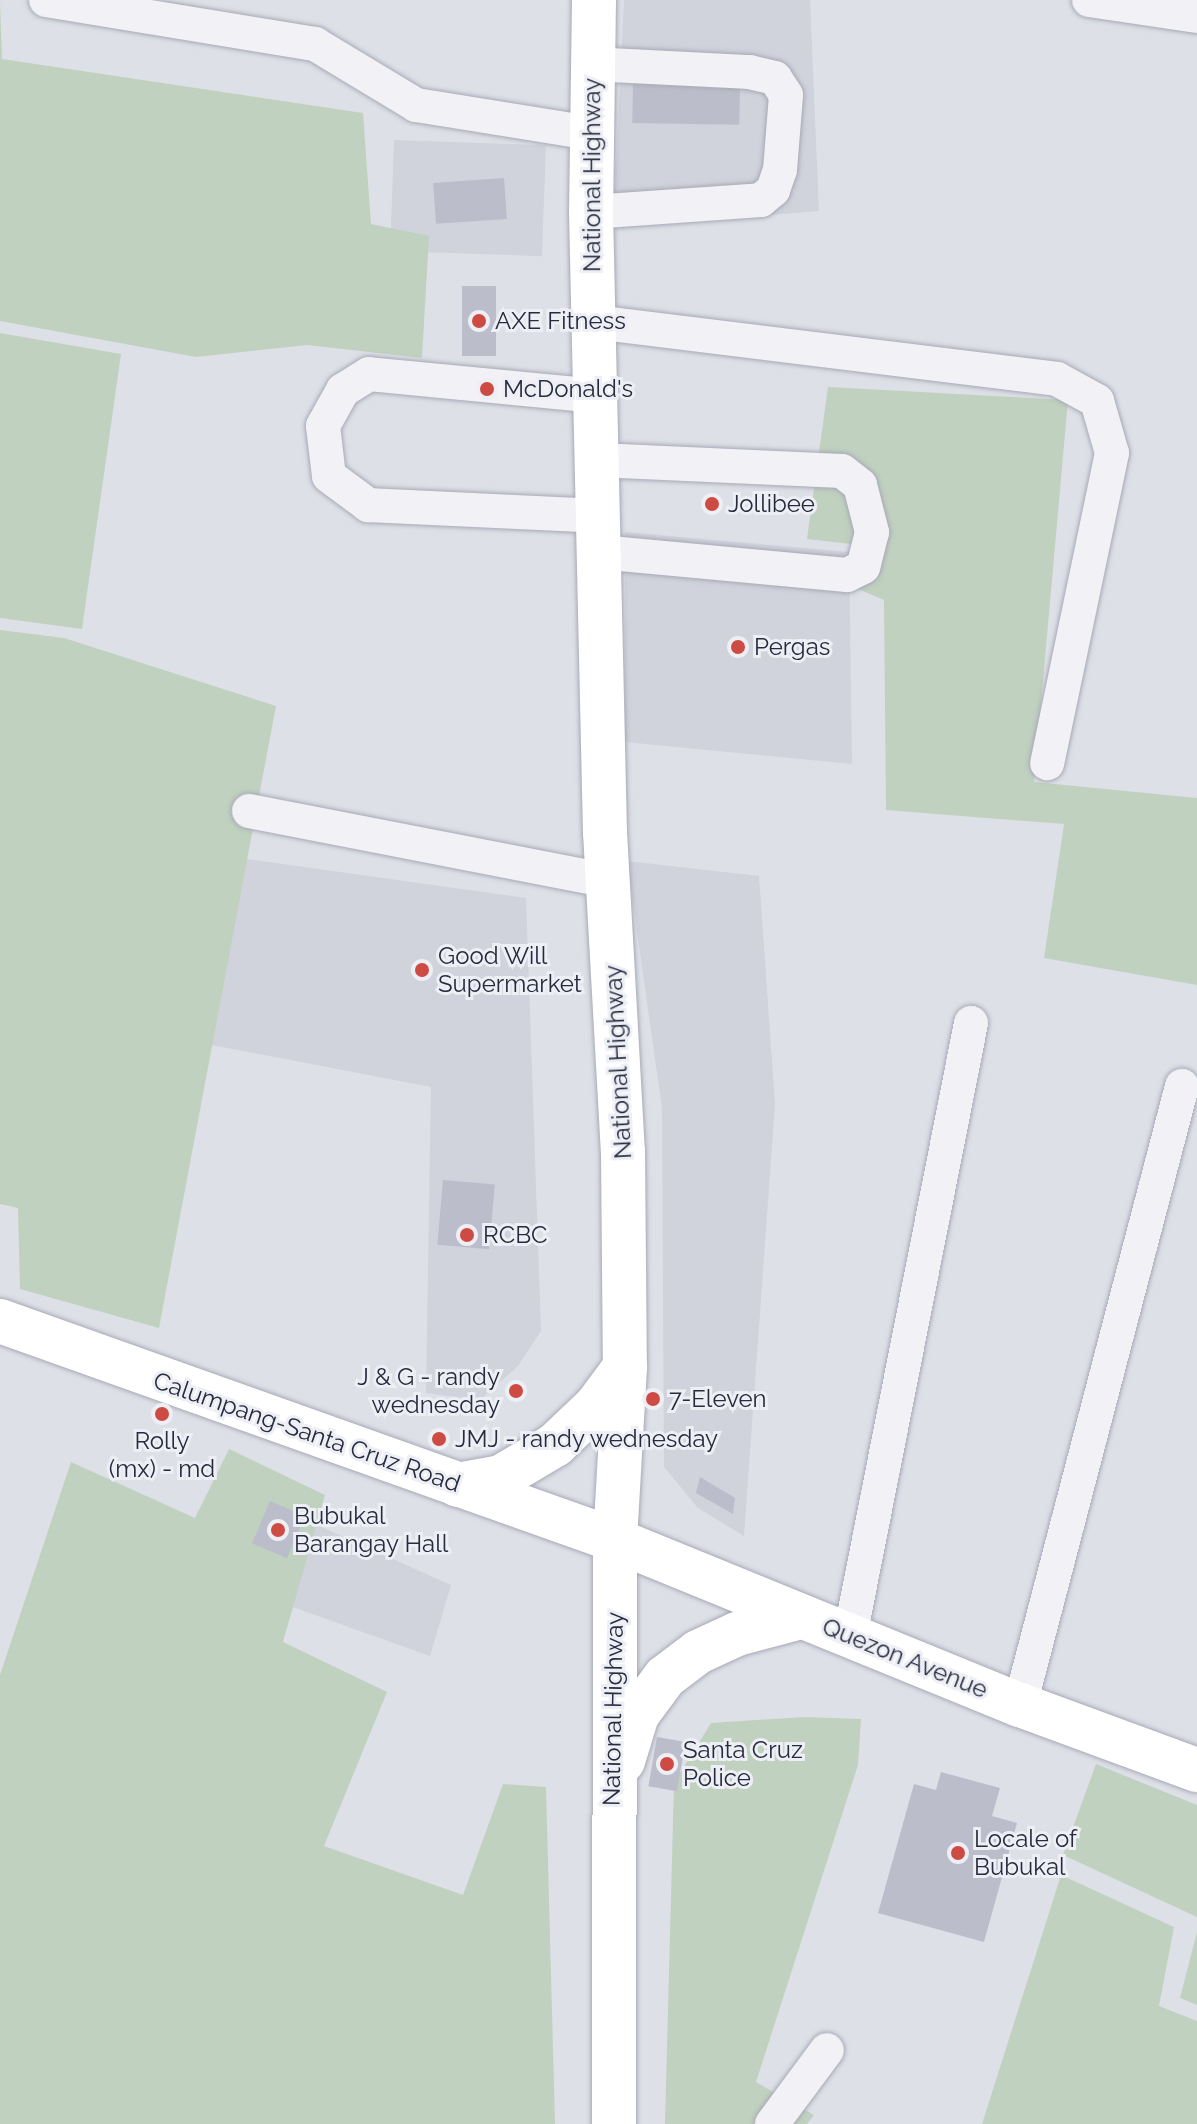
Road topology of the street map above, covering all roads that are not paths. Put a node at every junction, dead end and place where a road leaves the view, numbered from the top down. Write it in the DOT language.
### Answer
graph roads {
  1 [pos="46,0"];
  2 [pos="594,0"];
  3 [pos="1089,0"];
  4 [pos="1197,16"];
  5 [pos="592,64"];
  6 [pos="591,133"];
  7 [pos="591,212"];
  8 [pos="594,322"];
  9 [pos="597,396"];
  10 [pos="598,460"];
  11 [pos="599,534"];
  12 [pos="1047,763"];
  13 [pos="249,811"];
  14 [pos="609,881"];
  15 [pos="971,1023"];
  16 [pos="1182,1086"];
  17 [pos="0,1321"];
  18 [pos="625,1367"];
  19 [pos="458,1485"];
  20 [pos="615,1540"];
  21 [pos="801,1617"];
  22 [pos="850,1636"];
  23 [pos="1020,1705"];
  24 [pos="1197,1770"];
  25 [pos="612,1798"];
  26 [pos="827,2050"];
  27 [pos="614,2124"];
  28 [pos="772,2124"];
  1 -- 6 [label="street"];
  2 -- 5 [label="main road, National Highway"];
  3 -- 4 [label="street"];
  5 -- 6 [label="main road, National Highway"];
  5 -- 7 [label="street"];
  6 -- 7 [label="main road, National Highway"];
  7 -- 8 [label="main road, National Highway"];
  8 -- 9 [label="main road, National Highway"];
  8 -- 12 [label="street"];
  9 -- 10 [label="main road, National Highway"];
  9 -- 11 [label="street"];
  10 -- 11 [label="main road, National Highway"];
  10 -- 11 [label="street"];
  11 -- 14 [label="main road, National Highway"];
  13 -- 14 [label="street"];
  14 -- 18 [label="main road, National Highway"];
  15 -- 22 [label="street"];
  16 -- 23 [label="street"];
  17 -- 19 [label="main road, Calumpang-Santa Cruz Road"];
  18 -- 19 [label="main road"];
  18 -- 20 [label="main road, National Highway"];
  19 -- 20 [label="main road, Calumpang-Santa Cruz Road"];
  20 -- 21 [label="main road, Quezon Avenue"];
  20 -- 25 [label="main road, National Highway"];
  21 -- 22 [label="main road, Quezon Avenue"];
  21 -- 25 [label="main road"];
  22 -- 23 [label="main road, Quezon Avenue"];
  23 -- 24 [label="main road, Quezon Avenue"];
  25 -- 27 [label="main road, National Highway"];
  26 -- 28 [label="street"];
}
